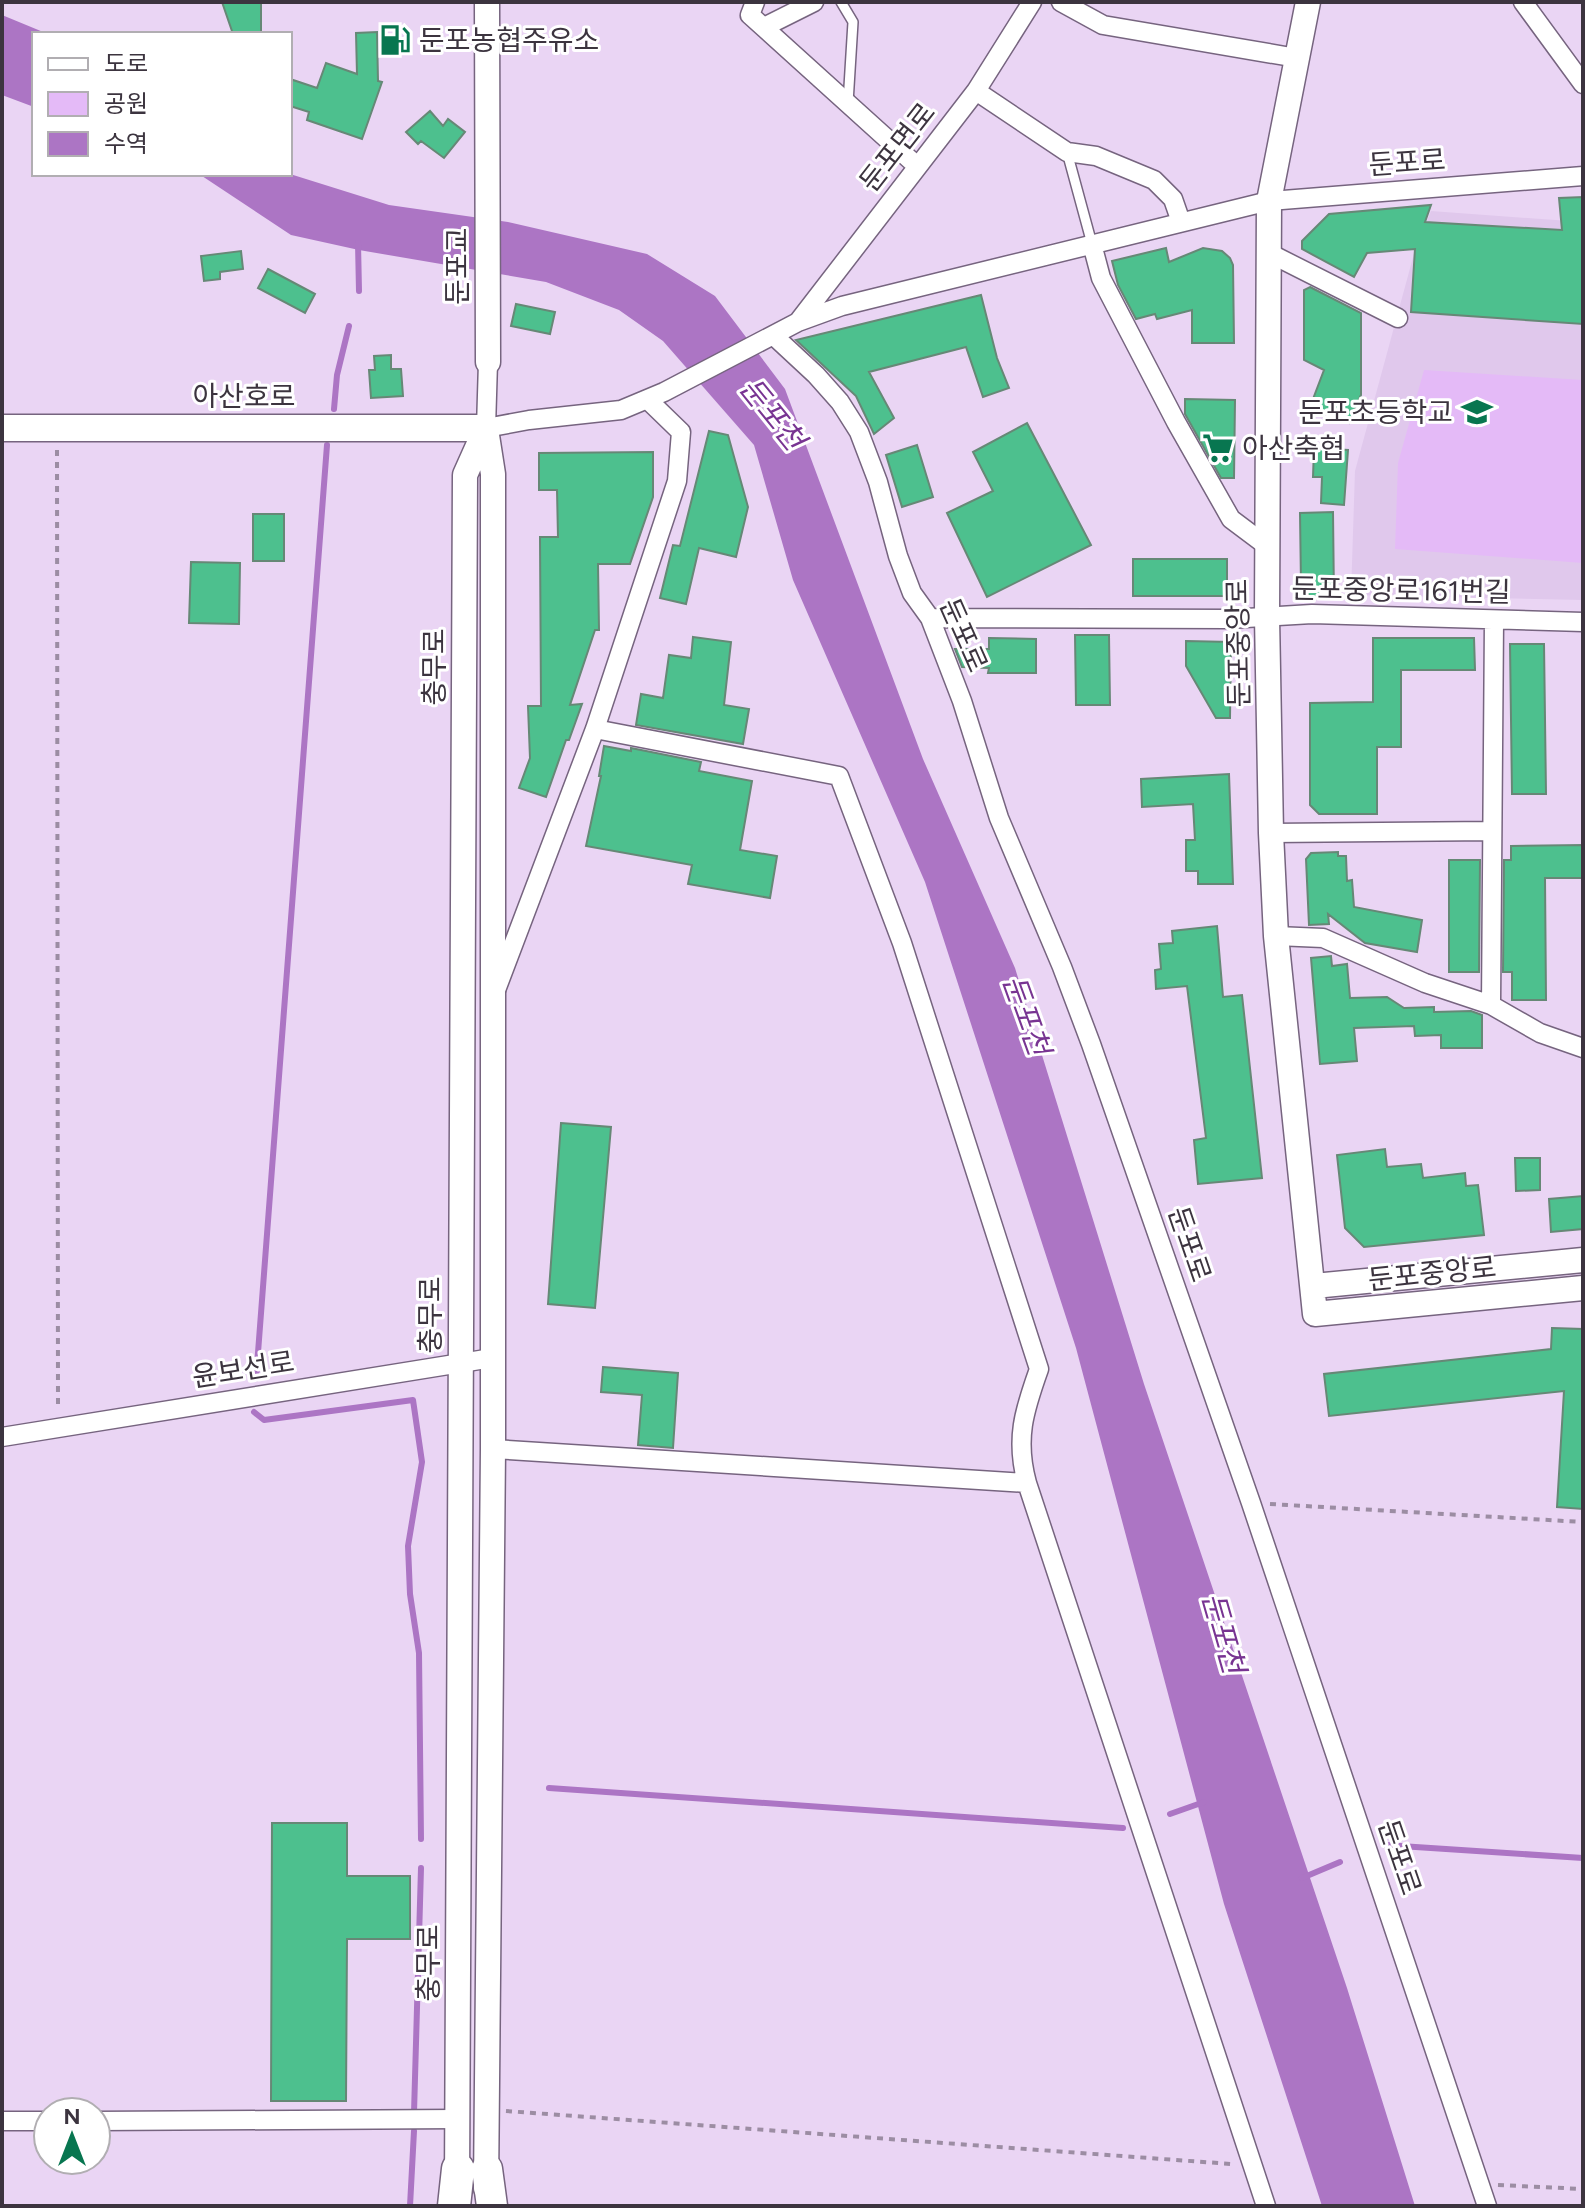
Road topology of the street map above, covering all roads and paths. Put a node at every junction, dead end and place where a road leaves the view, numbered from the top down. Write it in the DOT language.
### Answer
graph roads {
  1 [pos="487,2"];
  2 [pos="755,2"];
  3 [pos="814,2"];
  4 [pos="841,2"];
  5 [pos="1032,2"];
  6 [pos="1061,2"];
  7 [pos="1308,2"];
  8 [pos="1523,2"];
  9 [pos="764,27"];
  10 [pos="1297,58"];
  11 [pos="1583,84"];
  12 [pos="976,91"];
  13 [pos="848,104"];
  14 [pos="1067,152"];
  15 [pos="917,166"];
  16 [pos="1583,176"];
  17 [pos="1269,201"];
  18 [pos="1181,222"];
  19 [pos="1092,244"];
  20 [pos="1269,253"];
  21 [pos="1398,318"];
  22 [pos="798,322"];
  23 [pos="771,338"];
  24 [pos="488,362"];
  25 [pos="656,396"];
  26 [pos="2,428"];
  27 [pos="57,428"];
  28 [pos="486,428"];
  29 [pos="1267,546"];
  30 [pos="1267,617"];
  31 [pos="930,618"];
  32 [pos="1494,620"];
  33 [pos="1583,622"];
  34 [pos="595,729"];
  35 [pos="1492,831"];
  36 [pos="1271,833"];
  37 [pos="1276,936"];
  38 [pos="493,1000"];
  39 [pos="1491,1005"];
  40 [pos="1583,1048"];
  41 [pos="1583,1260"];
  42 [pos="1314,1286"];
  43 [pos="1583,1288"];
  44 [pos="492,1358"];
  45 [pos="460,1364"];
  46 [pos="58,1428"];
  47 [pos="2,1437"];
  48 [pos="493,1449"];
  49 [pos="1027,1483"];
  50 [pos="1251,1503"];
  51 [pos="1583,1522"];
  52 [pos="488,2109"];
  53 [pos="458,2119"];
  54 [pos="2,2121"];
  55 [pos="32,2121"];
  56 [pos="112,2121"];
  57 [pos="1254,2165"];
  58 [pos="472,2169"];
  59 [pos="1479,2184"];
  60 [pos="1583,2189"];
  61 [pos="455,2206"];
  62 [pos="485,2206"];
  63 [pos="492,2206"];
  64 [pos="1266,2206"];
  65 [pos="1487,2206"];
  1 -- 24 [label="street, 둔포교"];
  2 -- 9 [label="street"];
  3 -- 9 [label="street"];
  4 -- 13 [label="lane"];
  5 -- 12 [label="street, 둔포면로"];
  6 -- 10 [label="street"];
  7 -- 10 [label="street, 둔포중앙로"];
  8 -- 11 [label="street"];
  9 -- 13 [label="street"];
  10 -- 17 [label="street, 둔포중앙로"];
  12 -- 14 [label="street"];
  12 -- 15 [label="street, 둔포면로"];
  13 -- 15 [label="street"];
  14 -- 18 [label="street"];
  14 -- 19 [label="lane"];
  15 -- 22 [label="street, 둔포면로"];
  16 -- 17 [label="street, 둔포로"];
  17 -- 18 [label="street, 둔포로"];
  17 -- 20 [label="street, 둔포중앙로"];
  18 -- 19 [label="street, 둔포로"];
  19 -- 22 [label="street, 둔포로"];
  19 -- 29 [label="street"];
  20 -- 21 [label="street"];
  20 -- 29 [label="street, 둔포중앙로"];
  22 -- 23 [label="street, 둔포로"];
  23 -- 25 [label="street"];
  23 -- 31 [label="street, 둔포로"];
  24 -- 28 [label="street, 충무로"];
  25 -- 28 [label="street"];
  25 -- 34 [label="street"];
  26 -- 27 [label="main road, 아산호로"];
  27 -- 28 [label="main road, 아산호로"];
  27 -- 46 [label="path"];
  28 -- 38 [label="street, 충무로"];
  28 -- 45 [label="street, 충무로"];
  29 -- 30 [label="street, 둔포중앙로"];
  30 -- 31 [label="street, 둔포중앙로161번길"];
  30 -- 32 [label="street, 둔포중앙로161번길"];
  30 -- 36 [label="street, 둔포중앙로"];
  31 -- 50 [label="street, 둔포로"];
  32 -- 33 [label="street, 둔포중앙로161번길"];
  32 -- 35 [label="street"];
  34 -- 38 [label="street"];
  34 -- 49 [label="street"];
  35 -- 36 [label="street"];
  35 -- 39 [label="street"];
  36 -- 37 [label="street, 둔포중앙로"];
  37 -- 39 [label="street"];
  37 -- 42 [label="street, 둔포중앙로"];
  38 -- 44 [label="street, 충무로"];
  39 -- 40 [label="street"];
  41 -- 42 [label="street, 둔포중앙로"];
  42 -- 43 [label="street, 둔포중앙로"];
  44 -- 45 [label="street, 윤보선로"];
  44 -- 48 [label="street, 충무로"];
  45 -- 46 [label="street, 윤보선로"];
  45 -- 53 [label="street, 충무로"];
  46 -- 47 [label="street, 윤보선로"];
  48 -- 49 [label="street"];
  48 -- 52 [label="street, 충무로"];
  49 -- 57 [label="street"];
  50 -- 51 [label="path"];
  50 -- 59 [label="street, 둔포로"];
  52 -- 57 [label="path"];
  52 -- 58 [label="street, 충무로"];
  53 -- 56 [label="street"];
  53 -- 58 [label="street, 충무로"];
  54 -- 55 [label="street"];
  57 -- 64 [label="street"];
  58 -- 61 [label="highway"];
  58 -- 62 [label="street, 충무로"];
  58 -- 63 [label="main road"];
  59 -- 60 [label="path"];
  59 -- 65 [label="street, 둔포로"];
}
